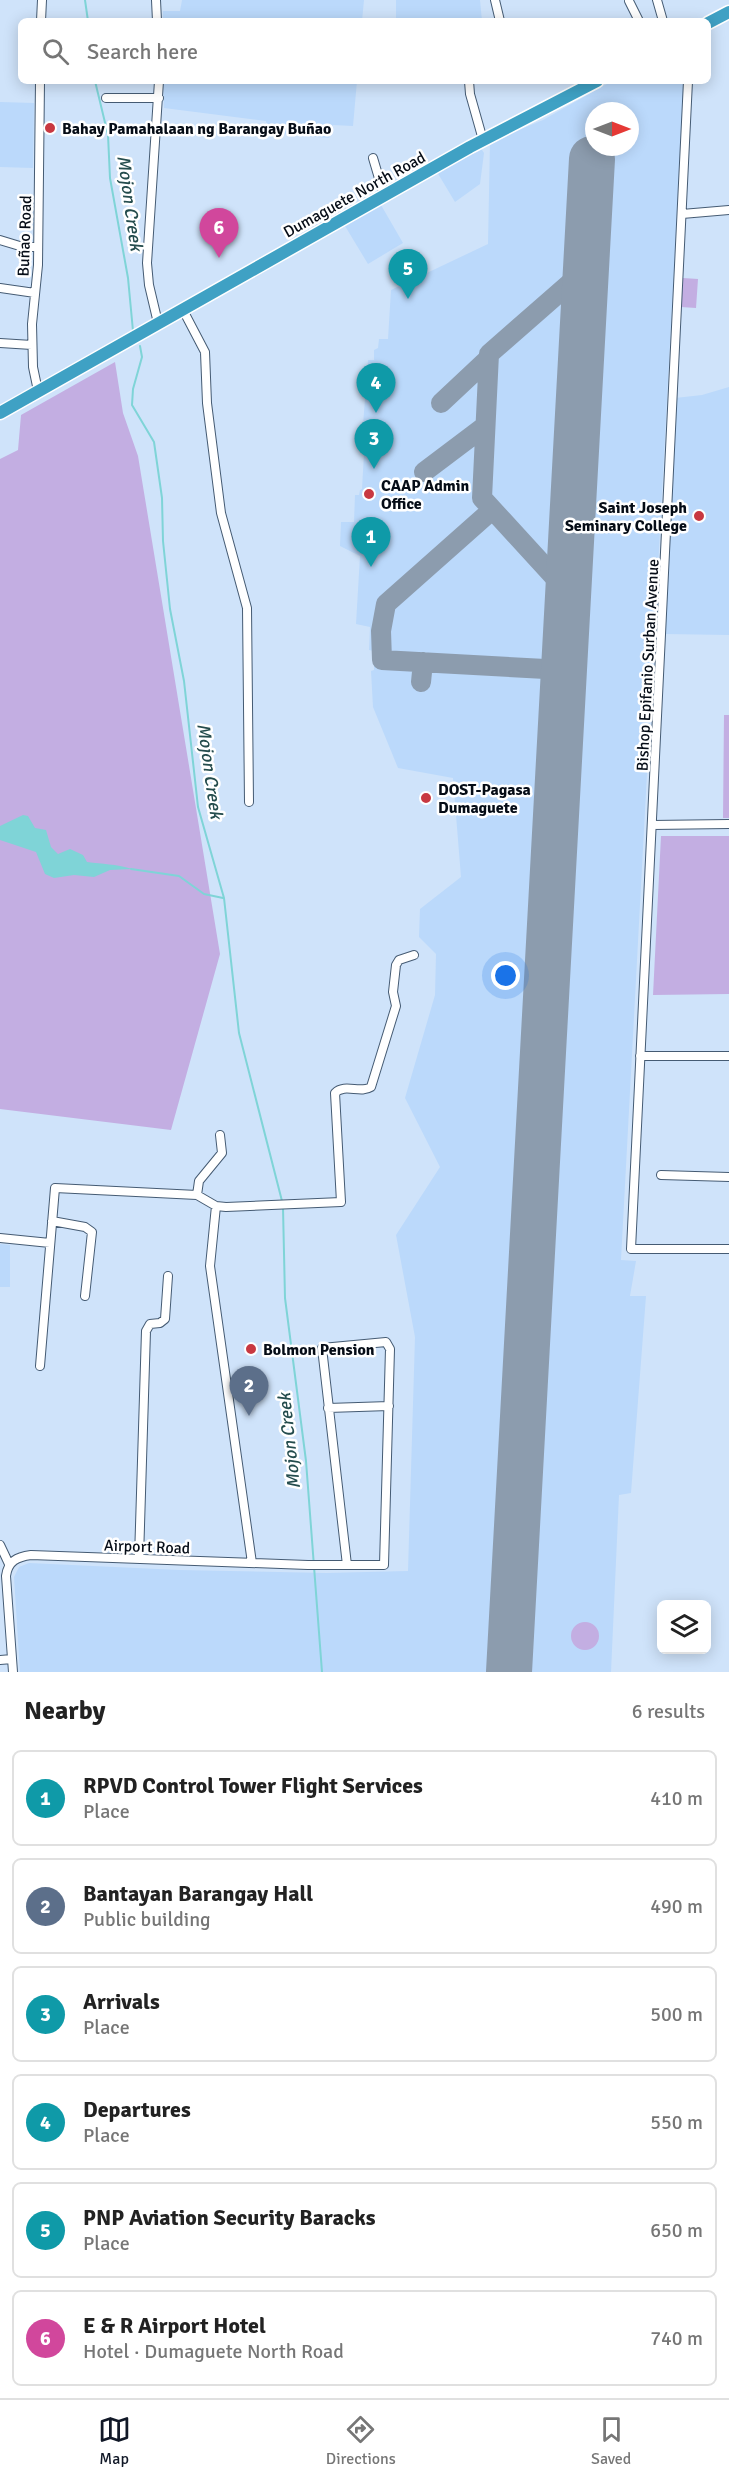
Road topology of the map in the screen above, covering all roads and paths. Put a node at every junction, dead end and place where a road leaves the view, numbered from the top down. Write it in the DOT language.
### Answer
graph roads {
  1 [pos="42,0"];
  2 [pos="156,0"];
  3 [pos="495,0"];
  4 [pos="657,0"];
  5 [pos="629,1"];
  6 [pos="729,12"];
  7 [pos="41,18"];
  8 [pos="157,18"];
  9 [pos="499,18"];
  10 [pos="638,18"];
  11 [pos="662,18"];
  12 [pos="711,21"];
  13 [pos="40,84"];
  14 [pos="159,84"];
  15 [pos="469,84"];
  16 [pos="591,84"];
  17 [pos="688,84"];
  18 [pos="106,98"];
  19 [pos="159,98"];
  20 [pos="483,140"];
  21 [pos="373,158"];
  22 [pos="384,195"];
  23 [pos="729,210"];
  24 [pos="682,214"];
  25 [pos="0,240"];
  26 [pos="38,247"];
  27 [pos="0,288"];
  28 [pos="35,293"];
  29 [pos="183,310"];
  30 [pos="158,323"];
  31 [pos="0,343"];
  32 [pos="33,345"];
  33 [pos="38,391"];
  34 [pos="0,413"];
  35 [pos="249,802"];
  36 [pos="729,824"];
  37 [pos="652,825"];
  38 [pos="414,955"];
  39 [pos="640,1056"];
  40 [pos="729,1056"];
  41 [pos="220,1135"];
  42 [pos="661,1176"];
  43 [pos="729,1177"];
  44 [pos="197,1195"];
  45 [pos="216,1206"];
  46 [pos="52,1221"];
  47 [pos="0,1238"];
  48 [pos="50,1243"];
  49 [pos="729,1249"];
  50 [pos="168,1276"];
  51 [pos="85,1296"];
  52 [pos="40,1366"];
  53 [pos="388,1406"];
  54 [pos="328,1408"];
  55 [pos="0,1545"];
  56 [pos="139,1558"];
  57 [pos="252,1563"];
  58 [pos="9,1564"];
  59 [pos="347,1565"];
  60 [pos="12,1659"];
  61 [pos="0,1660"];
  62 [pos="14,1672"];
  1 -- 7 [label="street"];
  2 -- 8 [label="street"];
  3 -- 9 [label="street"];
  4 -- 11 [label="street"];
  5 -- 10 [label="street"];
  6 -- 12 [label="highway"];
  13 -- 26 [label="street, Buñao Road"];
  14 -- 19 [label="street"];
  15 -- 20 [label="street"];
  16 -- 20 [label="highway, Dumaguete North Road"];
  17 -- 24 [label="street, Bishop Epifanio Surban Avenue"];
  18 -- 19 [label="street"];
  19 -- 30 [label="street"];
  20 -- 22 [label="highway, Dumaguete North Road"];
  21 -- 22 [label="street"];
  22 -- 29 [label="highway, Dumaguete North Road"];
  23 -- 24 [label="street"];
  24 -- 37 [label="street, Bishop Epifanio Surban Avenue"];
  25 -- 26 [label="street"];
  26 -- 28 [label="street, Buñao Road"];
  27 -- 28 [label="street"];
  28 -- 32 [label="street, Buñao Road"];
  29 -- 30 [label="highway, Dumaguete North Road"];
  29 -- 35 [label="street"];
  30 -- 33 [label="highway, Dumaguete North Road"];
  31 -- 32 [label="street"];
  32 -- 33 [label="street, Buñao Road"];
  33 -- 34 [label="highway, Dumaguete North Road"];
  36 -- 37 [label="street"];
  37 -- 39 [label="street, Bishop Epifanio Surban Avenue"];
  38 -- 45 [label="street"];
  39 -- 40 [label="street"];
  39 -- 49 [label="street, Bishop Epifanio Surban Avenue"];
  41 -- 44 [label="street"];
  42 -- 43 [label="street"];
  44 -- 45 [label="street"];
  44 -- 46 [label="street"];
  45 -- 57 [label="street"];
  46 -- 48 [label="street"];
  46 -- 51 [label="street"];
  47 -- 48 [label="street"];
  48 -- 52 [label="street"];
  50 -- 56 [label="street"];
  53 -- 54 [label="street"];
  53 -- 54 [label="street"];
  53 -- 59 [label="street, Airport Road"];
  54 -- 59 [label="street"];
  55 -- 58 [label="street"];
  56 -- 57 [label="street, Airport Road"];
  56 -- 58 [label="street, Airport Road"];
  57 -- 59 [label="street, Airport Road"];
  58 -- 60 [label="street"];
  60 -- 61 [label="street"];
  60 -- 62 [label="street"];
}
